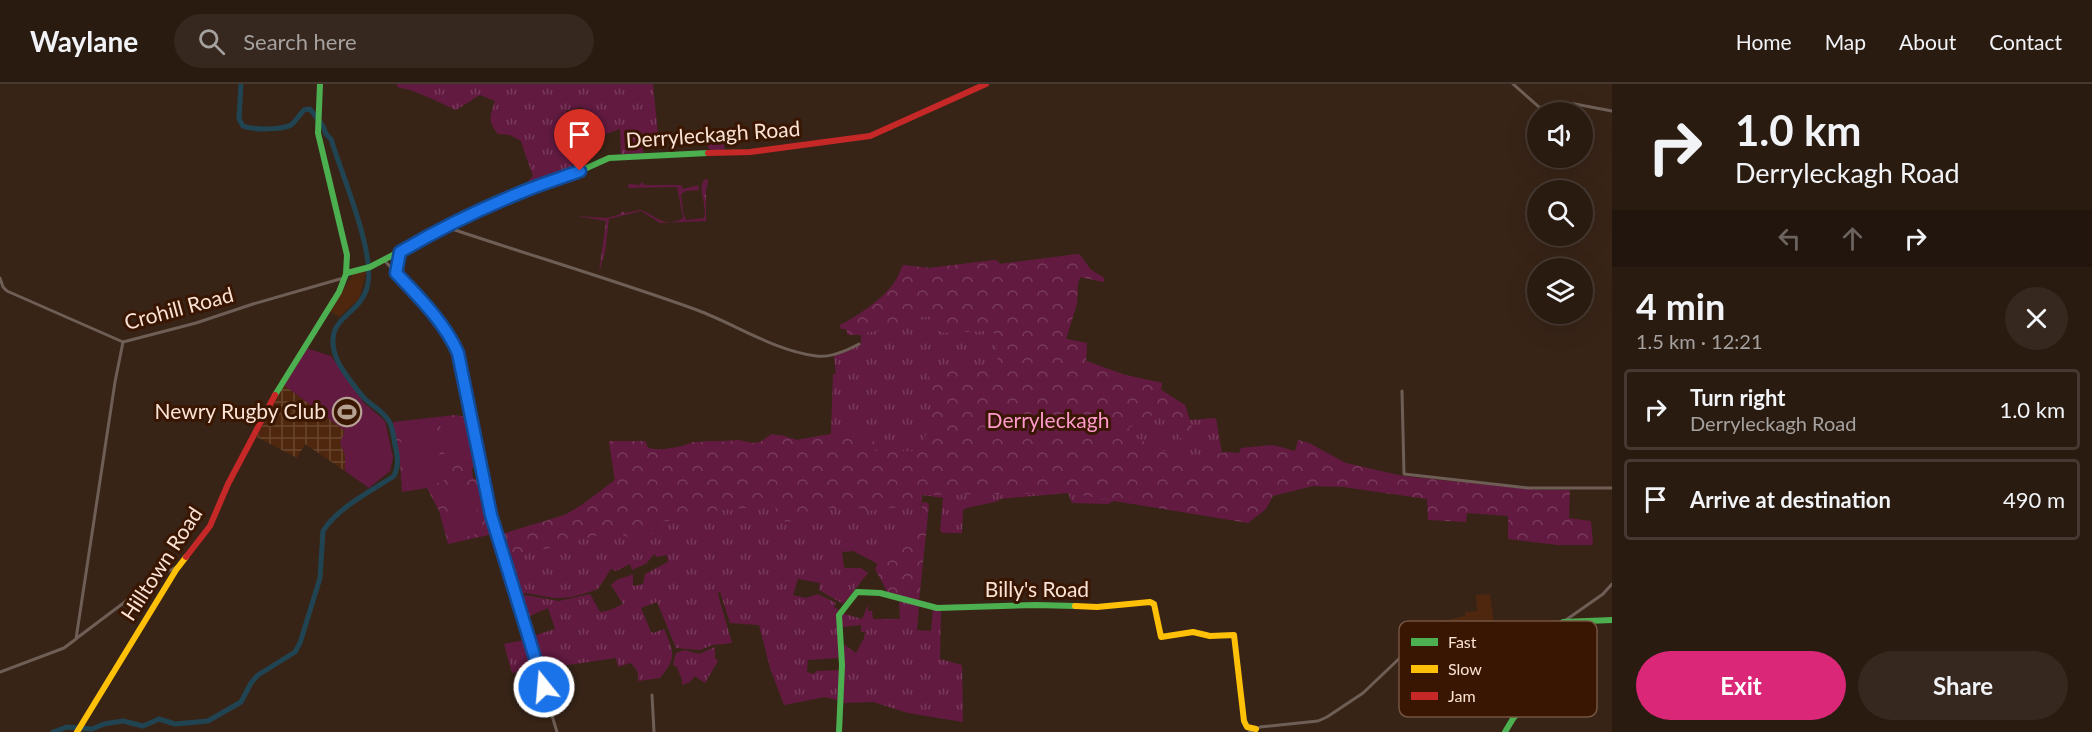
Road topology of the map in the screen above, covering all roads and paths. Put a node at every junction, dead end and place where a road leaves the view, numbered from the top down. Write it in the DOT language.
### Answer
graph roads {
  1 [pos="320,84"];
  2 [pos="986,84"];
  3 [pos="1513,84"];
  4 [pos="1612,111"];
  5 [pos="446,228"];
  6 [pos="400,252"];
  7 [pos="384,260"];
  8 [pos="396,273"];
  9 [pos="346,276"];
  10 [pos="0,278"];
  11 [pos="123,342"];
  12 [pos="858,344"];
  13 [pos="1402,391"];
  14 [pos="1612,488"];
  15 [pos="178,566"];
  16 [pos="1612,584"];
  17 [pos="1612,620"];
  18 [pos="1564,621"];
  19 [pos="1588,621"];
  20 [pos="76,639"];
  21 [pos="1399,659"];
  22 [pos="0,672"];
  23 [pos="652,694"];
  24 [pos="1512,717"];
  25 [pos="78,729"];
  26 [pos="1252,730"];
  27 [pos="557,732"];
  28 [pos="654,732"];
  29 [pos="839,732"];
  30 [pos="1504,732"];
  1 -- 9 [label="street"];
  2 -- 5 [label="street, Derryleckagh Road"];
  3 -- 4 [label="street"];
  5 -- 6 [label="street, Derryleckagh Road"];
  5 -- 12 [label="street"];
  6 -- 7 [label="street, Derryleckagh Road"];
  6 -- 8 [label="street"];
  7 -- 8 [label="street"];
  7 -- 9 [label="street, Derryleckagh Road"];
  8 -- 27 [label="street"];
  9 -- 11 [label="street, Crohill Road"];
  9 -- 15 [label="street, Hilltown Road"];
  10 -- 11 [label="street, Crohill Road"];
  11 -- 20 [label="street"];
  13 -- 14 [label="street"];
  15 -- 20 [label="street"];
  15 -- 25 [label="street, Hilltown Road"];
  16 -- 18 [label="street"];
  17 -- 19 [label="street"];
  20 -- 22 [label="street"];
  21 -- 26 [label="street"];
  23 -- 28 [label="street"];
  24 -- 30 [label="street"];
  26 -- 29 [label="street, Billy's Road"];
}
